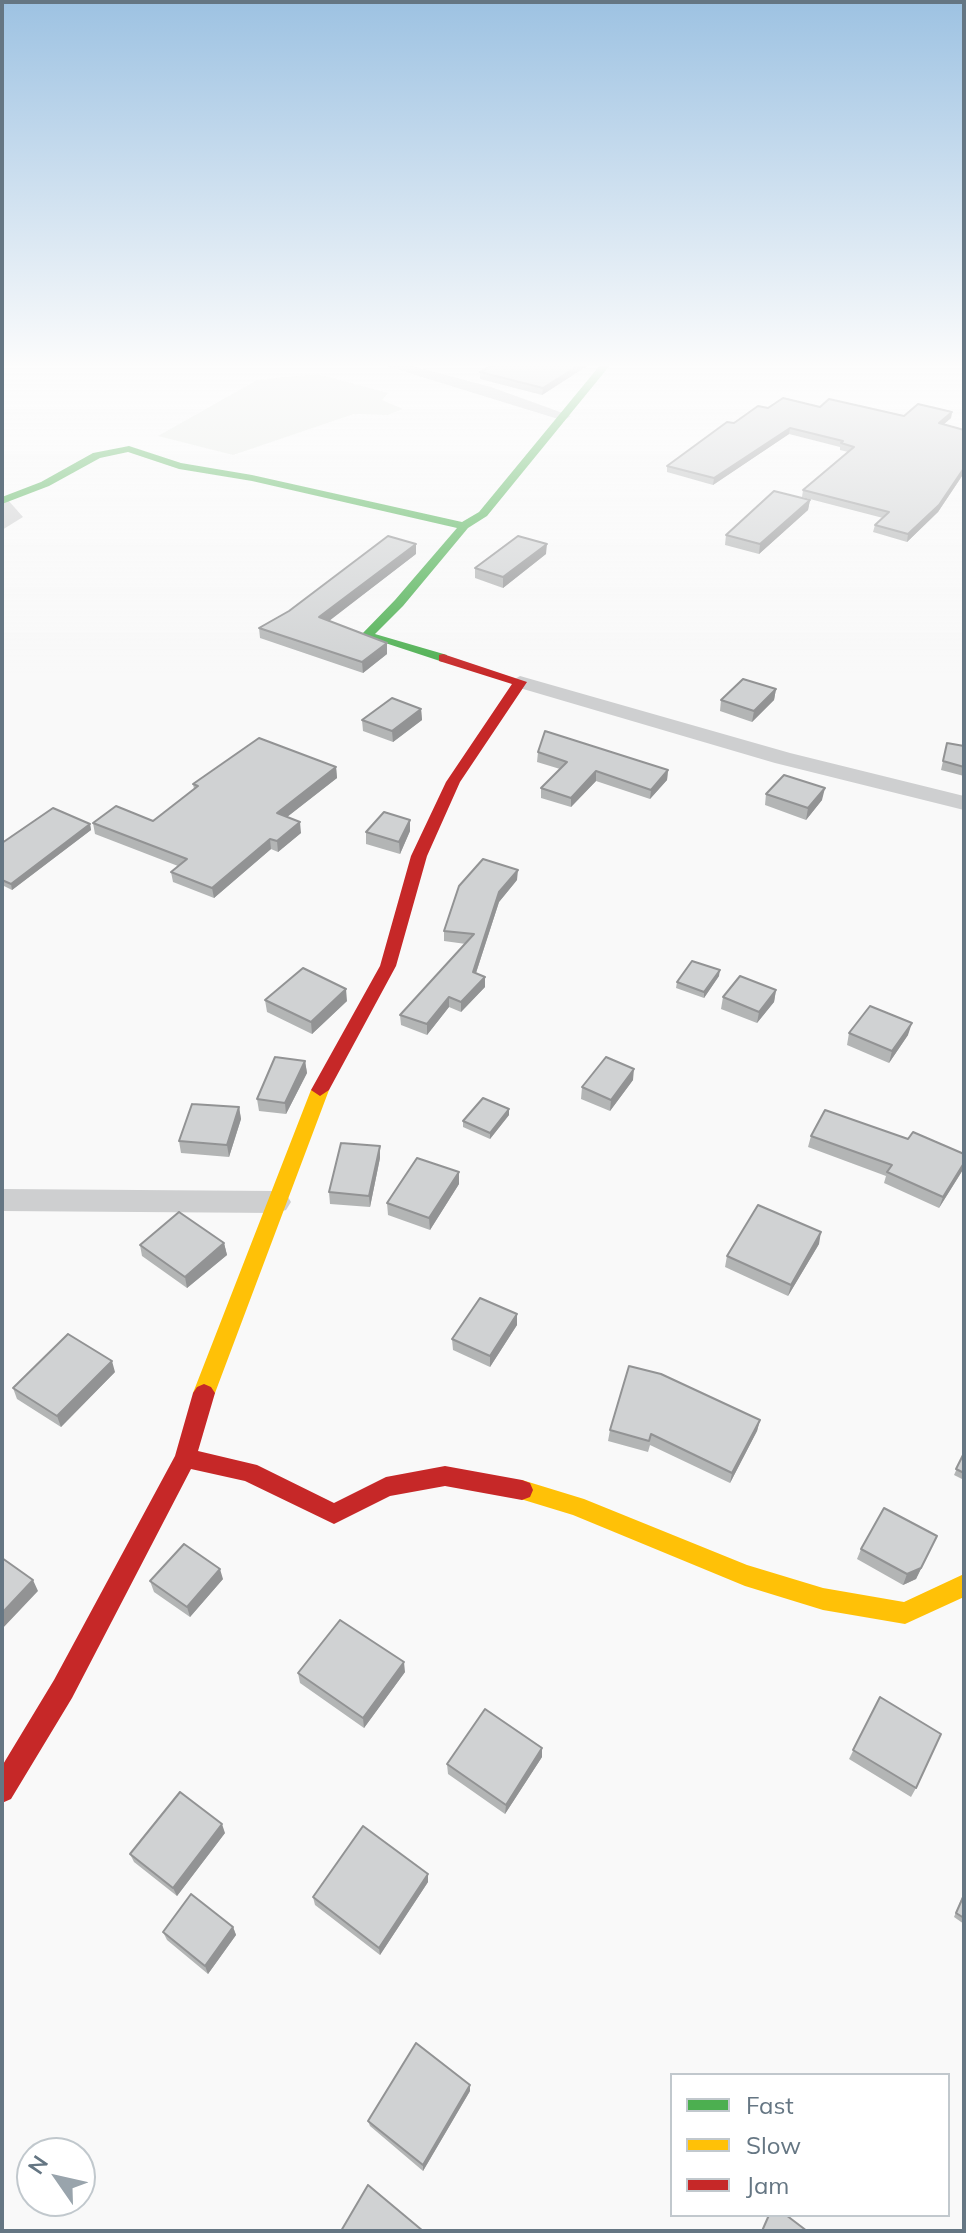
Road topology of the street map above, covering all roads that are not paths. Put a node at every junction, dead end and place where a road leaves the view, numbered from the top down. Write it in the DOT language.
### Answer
graph roads {
  1 [pos="73,468"];
  2 [pos="192,468"];
  3 [pos="520,468"];
  4 [pos="2,503"];
  5 [pos="2,525"];
  6 [pos="464,526"];
  7 [pos="520,682"];
  8 [pos="964,803"];
  9 [pos="2,1200"];
  10 [pos="276,1202"];
  11 [pos="185,1458"];
  12 [pos="964,1585"];
  13 [pos="2,1790"];
  1 -- 4 [label="street"];
  2 -- 6 [label="street"];
  3 -- 6 [label="street"];
  4 -- 5 [label="street"];
  6 -- 7 [label="street"];
  7 -- 8 [label="street"];
  7 -- 10 [label="street"];
  9 -- 10 [label="street"];
  10 -- 11 [label="street"];
  11 -- 12 [label="street"];
  11 -- 13 [label="street"];
}
